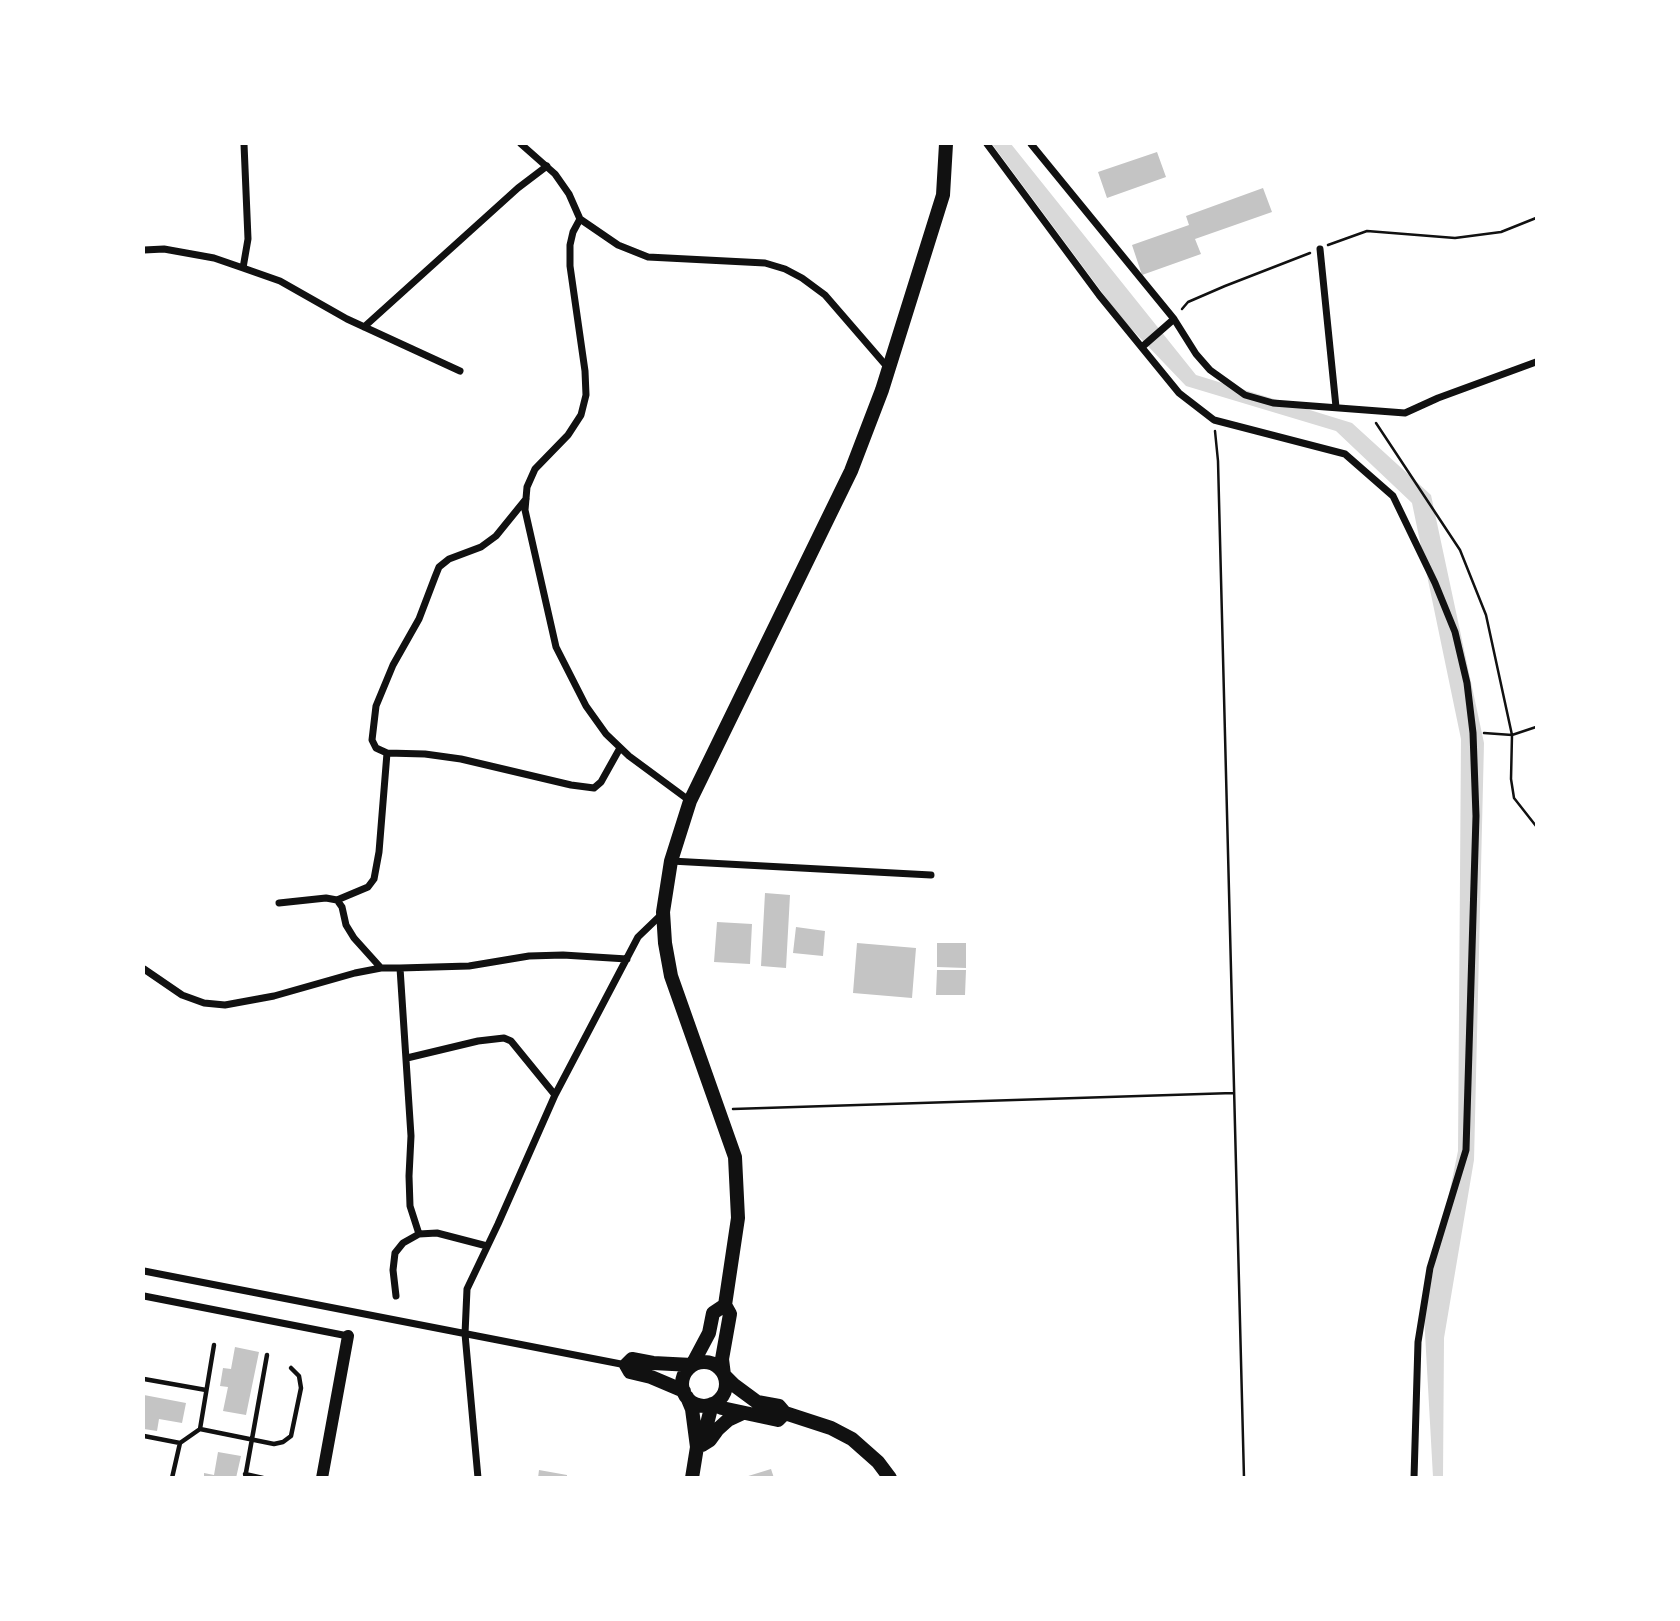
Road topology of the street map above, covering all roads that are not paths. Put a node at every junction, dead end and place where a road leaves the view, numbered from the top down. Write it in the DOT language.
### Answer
graph roads {
  1 [pos="244,144"];
  2 [pos="521,144"];
  3 [pos="946,144"];
  4 [pos="987,144"];
  5 [pos="1031,144"];
  6 [pos="547,166"];
  7 [pos="580,219"];
  8 [pos="1320,249"];
  9 [pos="144,250"];
  10 [pos="243,268"];
  11 [pos="1174,319"];
  12 [pos="364,327"];
  13 [pos="1145,345"];
  14 [pos="1536,362"];
  15 [pos="889,369"];
  16 [pos="460,372"];
  17 [pos="1336,407"];
  18 [pos="526,499"];
  19 [pos="620,748"];
  20 [pos="387,753"];
  21 [pos="690,801"];
  22 [pos="671,861"];
  23 [pos="931,875"];
  24 [pos="337,900"];
  25 [pos="279,903"];
  26 [pos="663,912"];
  27 [pos="627,959"];
  28 [pos="381,968"];
  29 [pos="400,968"];
  30 [pos="144,969"];
  31 [pos="407,1058"];
  32 [pos="555,1095"];
  33 [pos="419,1234"];
  34 [pos="486,1246"];
  35 [pos="144,1271"];
  36 [pos="144,1296"];
  37 [pos="396,1296"];
  38 [pos="725,1305"];
  39 [pos="465,1334"];
  40 [pos="348,1336"];
  41 [pos="214,1345"];
  42 [pos="267,1354"];
  43 [pos="625,1365"];
  44 [pos="692,1365"];
  45 [pos="291,1368"];
  46 [pos="724,1375"];
  47 [pos="144,1379"];
  48 [pos="206,1390"];
  49 [pos="685,1394"];
  50 [pos="712,1404"];
  51 [pos="744,1413"];
  52 [pos="785,1413"];
  53 [pos="200,1429"];
  54 [pos="144,1436"];
  55 [pos="252,1439"];
  56 [pos="180,1443"];
  57 [pos="697,1447"];
  58 [pos="245,1476"];
  59 [pos="172,1478"];
  60 [pos="263,1478"];
  61 [pos="322,1478"];
  62 [pos="478,1478"];
  63 [pos="692,1478"];
  64 [pos="890,1478"];
  65 [pos="1414,1478"];
  1 -- 10 [label="street"];
  2 -- 6 [label="street"];
  3 -- 15 [label="main road"];
  4 -- 13 [label="street"];
  5 -- 11 [label="street"];
  6 -- 7 [label="street"];
  6 -- 12 [label="street"];
  7 -- 15 [label="street"];
  7 -- 18 [label="street"];
  8 -- 17 [label="street"];
  9 -- 10 [label="street"];
  10 -- 12 [label="street"];
  11 -- 13 [label="street"];
  11 -- 17 [label="street"];
  12 -- 16 [label="street"];
  13 -- 65 [label="street"];
  14 -- 17 [label="street"];
  15 -- 21 [label="main road"];
  18 -- 19 [label="street"];
  18 -- 20 [label="street"];
  19 -- 20 [label="street"];
  19 -- 21 [label="street"];
  20 -- 24 [label="street"];
  21 -- 22 [label="main road"];
  22 -- 23 [label="street"];
  22 -- 26 [label="main road"];
  24 -- 25 [label="street"];
  24 -- 28 [label="street"];
  26 -- 27 [label="street"];
  26 -- 38 [label="main road"];
  27 -- 29 [label="street"];
  27 -- 32 [label="street"];
  28 -- 29 [label="street"];
  28 -- 30 [label="street"];
  29 -- 31 [label="street"];
  31 -- 32 [label="street"];
  31 -- 33 [label="street"];
  32 -- 34 [label="street"];
  33 -- 34 [label="street"];
  33 -- 37 [label="street"];
  34 -- 39 [label="street"];
  35 -- 39 [label="street"];
  36 -- 40 [label="street"];
  38 -- 44 [label="main road"];
  38 -- 46 [label="main road"];
  39 -- 43 [label="street"];
  39 -- 62 [label="street"];
  40 -- 61 [label="street"];
  41 -- 48 [label="lane"];
  42 -- 55 [label="lane"];
  43 -- 44 [label="main road"];
  43 -- 49 [label="main road"];
  44 -- 46 [label="main road"];
  44 -- 49 [label="main road"];
  45 -- 55 [label="lane"];
  46 -- 50 [label="main road"];
  46 -- 52 [label="main road"];
  47 -- 48 [label="lane"];
  48 -- 53 [label="lane"];
  49 -- 50 [label="main road"];
  49 -- 57 [label="main road"];
  50 -- 51 [label="main road"];
  50 -- 57 [label="main road"];
  51 -- 52 [label="main road"];
  51 -- 57 [label="main road"];
  52 -- 64 [label="main road"];
  53 -- 55 [label="lane"];
  53 -- 56 [label="lane"];
  54 -- 56 [label="lane"];
  55 -- 58 [label="lane"];
  56 -- 59 [label="lane"];
  57 -- 63 [label="main road"];
  58 -- 60 [label="lane"];
}
